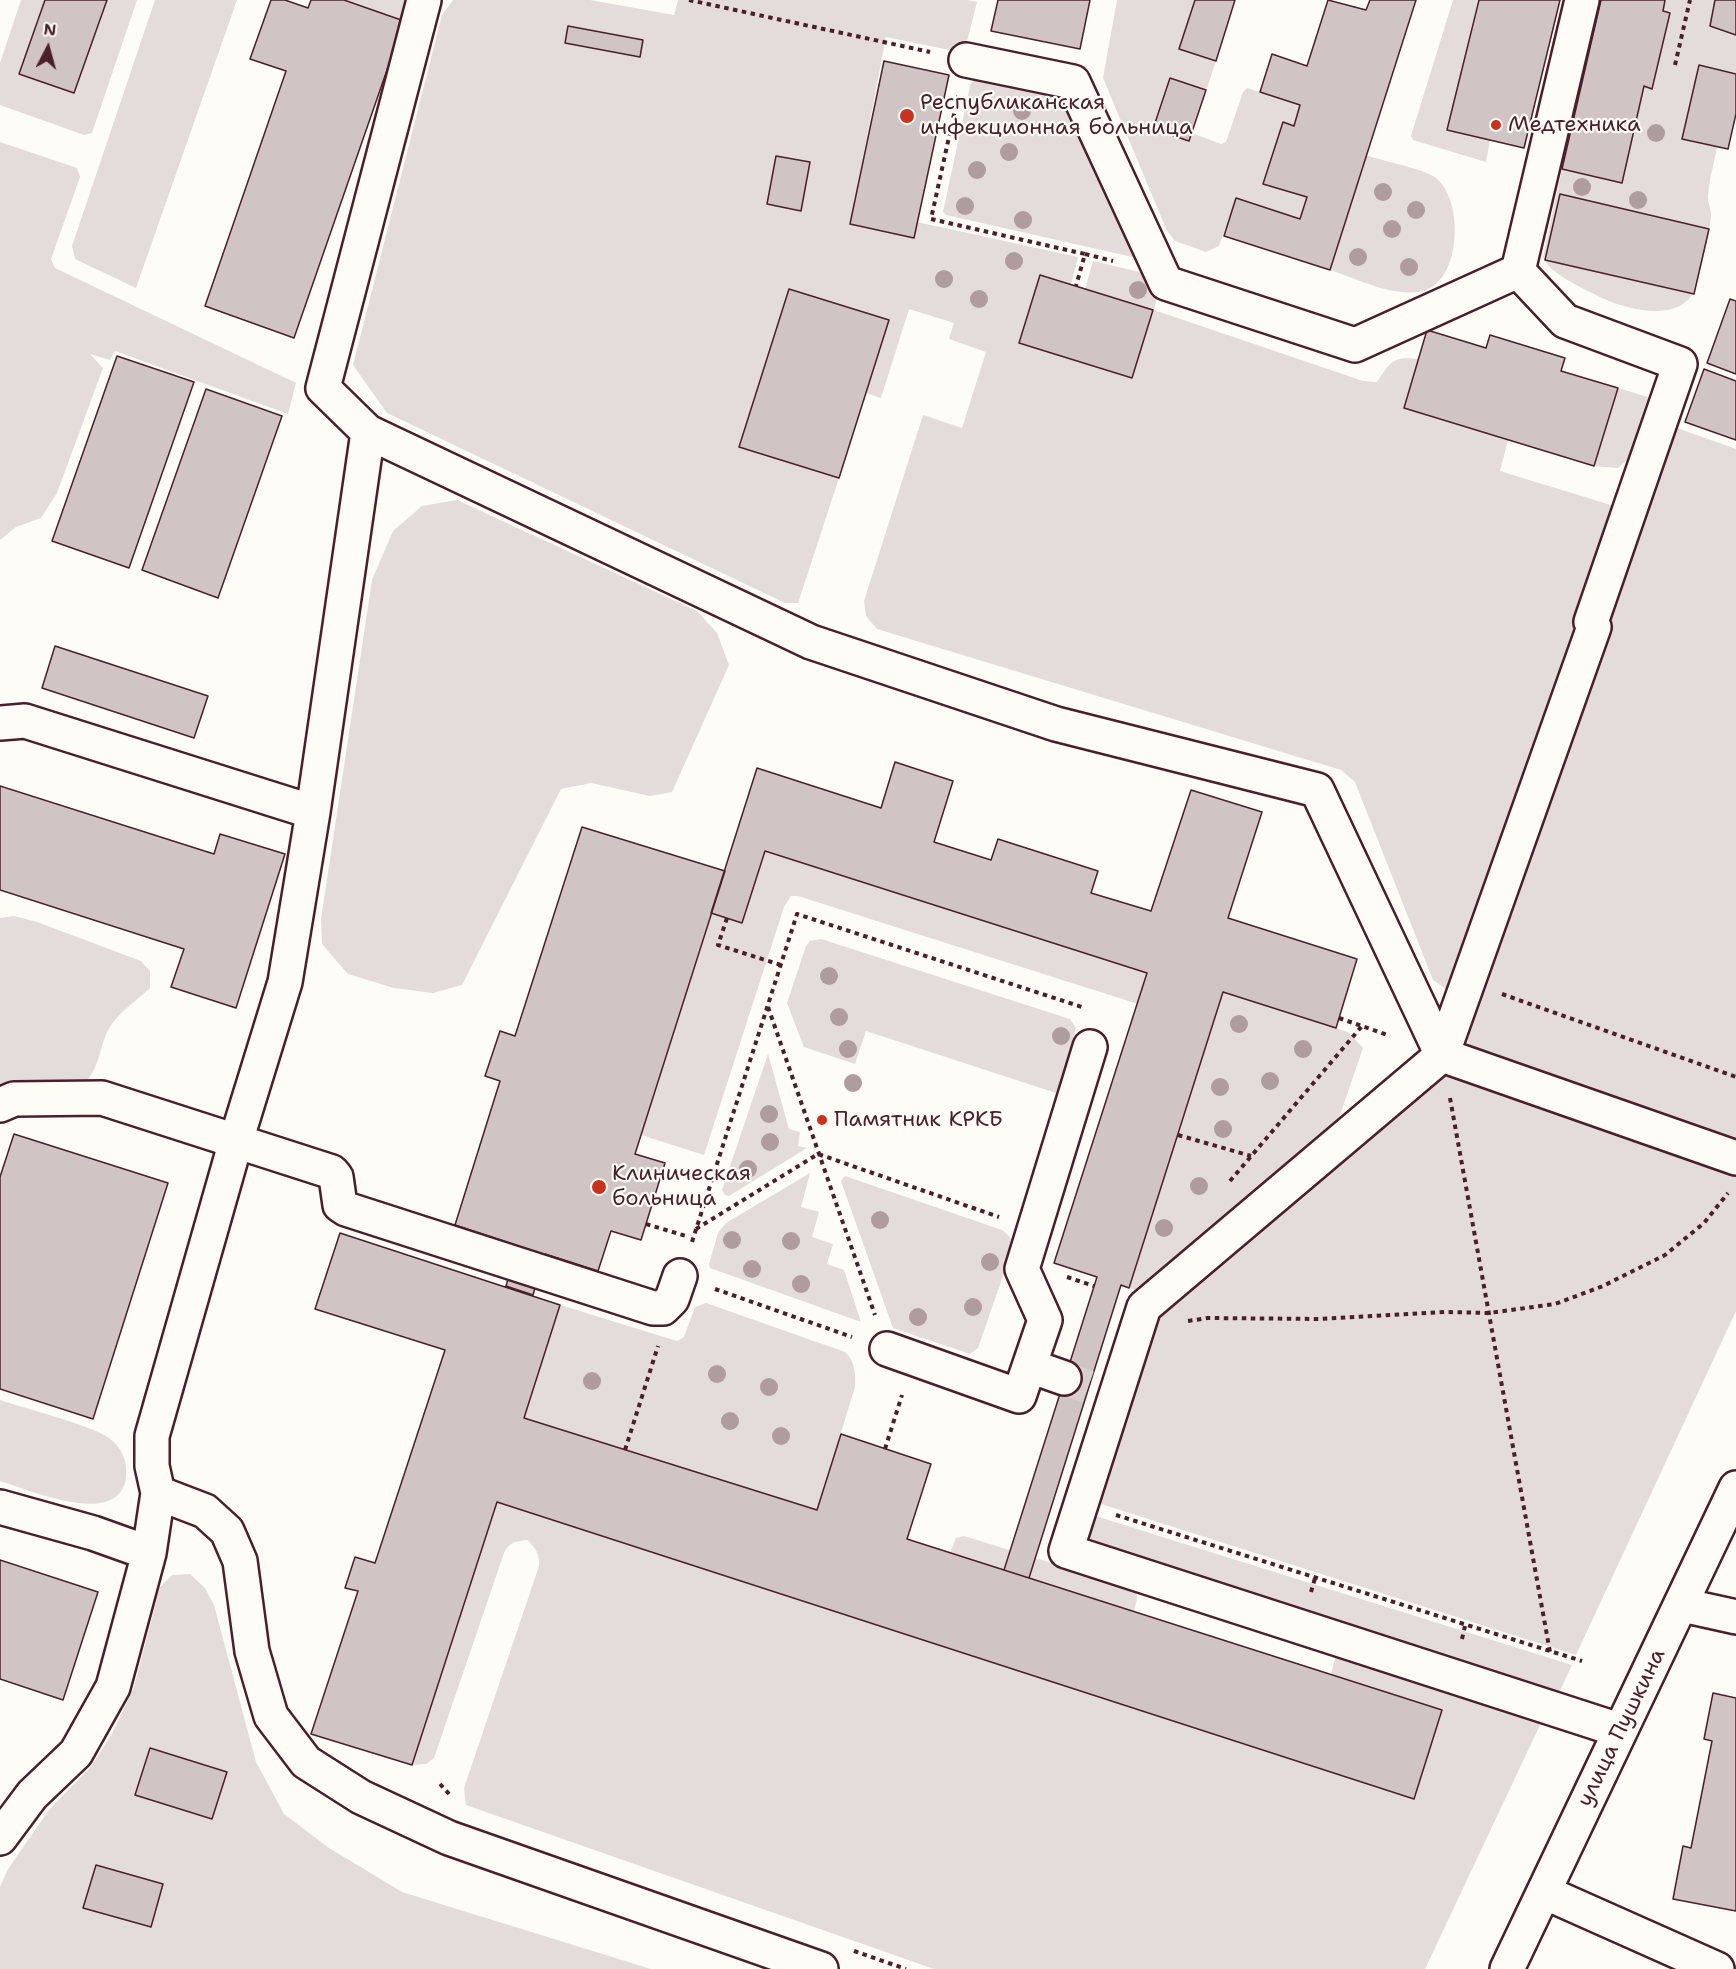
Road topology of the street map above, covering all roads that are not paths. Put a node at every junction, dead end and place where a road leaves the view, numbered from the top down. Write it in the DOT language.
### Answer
graph roads {
  1 [pos="424,0"];
  2 [pos="1582,0"];
  3 [pos="966,60"];
  4 [pos="1518,272"];
  5 [pos="368,432"];
  6 [pos="0,723"];
  7 [pos="313,812"];
  8 [pos="1090,1047"];
  9 [pos="1442,1054"];
  10 [pos="0,1105"];
  11 [pos="236,1141"];
  12 [pos="1736,1158"];
  13 [pos="676,1288"];
  14 [pos="887,1349"];
  15 [pos="1030,1366"];
  16 [pos="1089,1387"];
  17 [pos="1736,1488"];
  18 [pos="158,1493"];
  19 [pos="0,1507"];
  20 [pos="149,1553"];
  21 [pos="1682,1605"];
  22 [pos="1736,1617"];
  23 [pos="1619,1730"];
  24 [pos="0,1838"];
  25 [pos="1544,1892"];
  26 [pos="820,1969"];
  27 [pos="1508,1969"];
  28 [pos="1717,1969"];
  1 -- 5 [label="street"];
  2 -- 4 [label="street"];
  3 -- 4 [label="street"];
  4 -- 9 [label="street"];
  5 -- 7 [label="street"];
  5 -- 9 [label="street"];
  6 -- 7 [label="street"];
  7 -- 11 [label="street"];
  8 -- 15 [label="street"];
  9 -- 12 [label="street"];
  9 -- 16 [label="street"];
  10 -- 11 [label="street"];
  11 -- 13 [label="street"];
  11 -- 18 [label="street"];
  14 -- 15 [label="street"];
  15 -- 16 [label="street"];
  16 -- 23 [label="street"];
  17 -- 21 [label="street, улица Пушкина"];
  18 -- 20 [label="street"];
  18 -- 26 [label="street"];
  19 -- 20 [label="street"];
  20 -- 24 [label="street"];
  21 -- 22 [label="street"];
  21 -- 23 [label="street, улица Пушкина"];
  23 -- 25 [label="street, улица Пушкина"];
  25 -- 27 [label="street, улица Пушкина"];
  25 -- 28 [label="street"];
}
